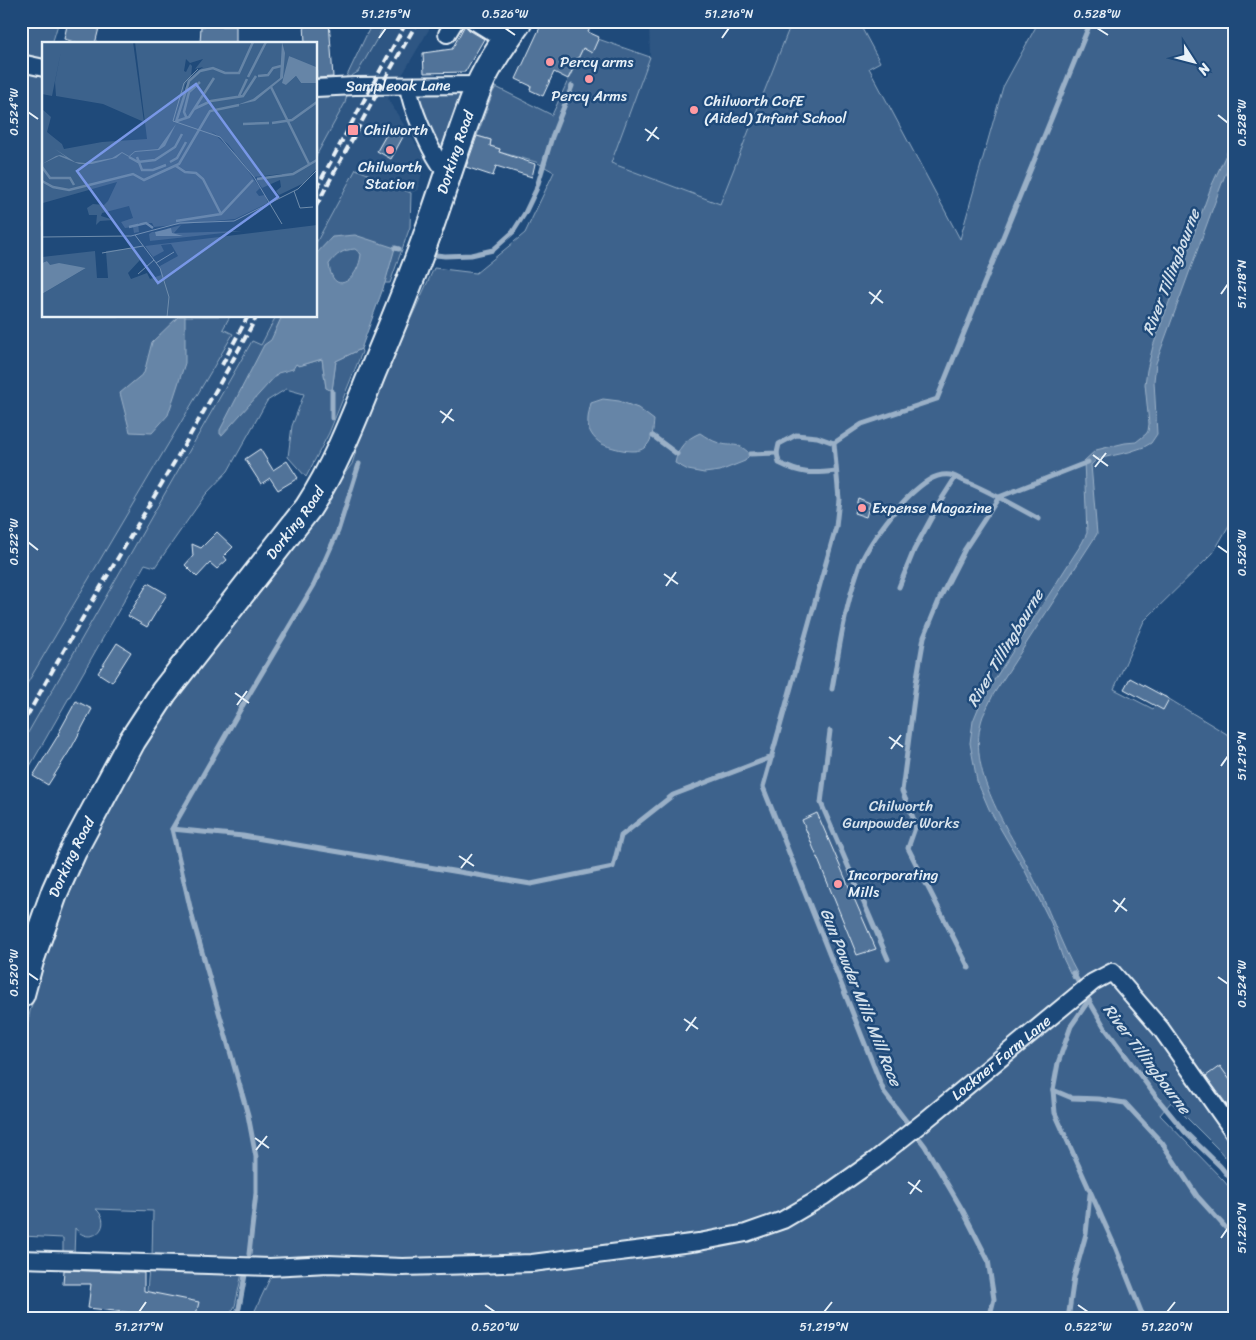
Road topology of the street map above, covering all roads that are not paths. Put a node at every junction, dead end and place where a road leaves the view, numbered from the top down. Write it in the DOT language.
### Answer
graph roads {
  1 [pos="474,21"];
  2 [pos="512,31"];
  3 [pos="21,63"];
  4 [pos="42,68"];
  5 [pos="480,84"];
  6 [pos="408,86"];
  7 [pos="318,88"];
  8 [pos="451,167"];
  9 [pos="21,994"];
  10 [pos="1235,1134"];
  11 [pos="21,1259"];
  1 -- 2 [label="street"];
  2 -- 5 [label="main road, Dorking Road"];
  3 -- 4 [label="street"];
  5 -- 6 [label="street, Sampleoak Lane"];
  5 -- 8 [label="main road, Dorking Road"];
  6 -- 7 [label="street, Sampleoak Lane"];
  6 -- 8 [label="street"];
  8 -- 9 [label="main road, Dorking Road"];
  10 -- 11 [label="street, Lockner Farm Lane"];
}
